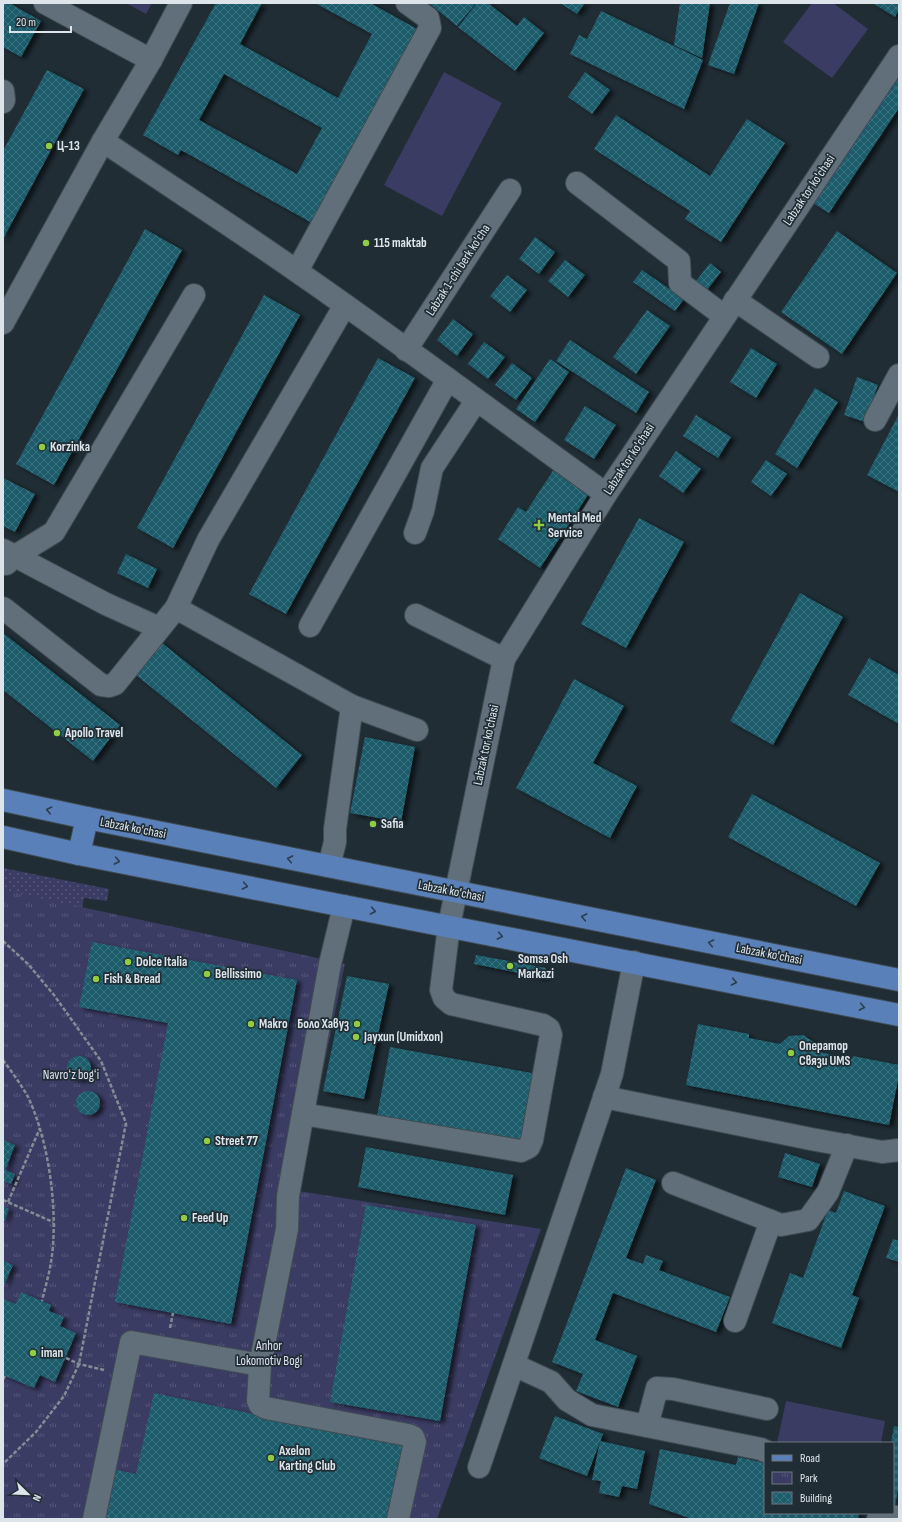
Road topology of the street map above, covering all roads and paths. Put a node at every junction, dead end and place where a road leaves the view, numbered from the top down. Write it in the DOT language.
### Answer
graph roads {
  1 [pos="45,3"];
  2 [pos="180,3"];
  3 [pos="406,3"];
  4 [pos="899,56"];
  5 [pos="151,60"];
  6 [pos="3,91"];
  7 [pos="3,102"];
  8 [pos="103,141"];
  9 [pos="577,183"];
  10 [pos="510,190"];
  11 [pos="297,271"];
  12 [pos="194,295"];
  13 [pos="345,305"];
  14 [pos="729,308"];
  15 [pos="3,322"];
  16 [pos="406,350"];
  17 [pos="818,357"];
  18 [pos="899,375"];
  19 [pos="448,379"];
  20 [pos="476,400"];
  21 [pos="875,420"];
  22 [pos="606,494"];
  23 [pos="415,533"];
  24 [pos="7,558"];
  25 [pos="3,608"];
  26 [pos="176,608"];
  27 [pos="416,615"];
  28 [pos="310,626"];
  29 [pos="158,628"];
  30 [pos="504,659"];
  31 [pos="352,706"];
  32 [pos="416,730"];
  33 [pos="3,800"];
  34 [pos="87,818"];
  35 [pos="3,837"];
  36 [pos="79,854"];
  37 [pos="329,866"];
  38 [pos="455,892"];
  39 [pos="344,906"];
  40 [pos="449,926"];
  41 [pos="3,941"];
  42 [pos="634,962"];
  43 [pos="899,980"];
  44 [pos="899,1014"];
  45 [pos="3,1060"];
  46 [pos="604,1097"];
  47 [pos="303,1114"];
  48 [pos="40,1128"];
  49 [pos="847,1146"];
  50 [pos="899,1150"];
  51 [pos="673,1183"];
  52 [pos="3,1200"];
  53 [pos="8,1202"];
  54 [pos="771,1221"];
  55 [pos="53,1222"];
  56 [pos="42,1301"];
  57 [pos="735,1321"];
  58 [pos="66,1358"];
  59 [pos="78,1364"];
  60 [pos="260,1365"];
  61 [pos="514,1365"];
  62 [pos="124,1375"];
  63 [pos="768,1409"];
  64 [pos="647,1426"];
  65 [pos="764,1450"];
  66 [pos="3,1464"];
  67 [pos="479,1467"];
  68 [pos="899,1518"];
  69 [pos="94,1519"];
  70 [pos="398,1519"];
  71 [pos="878,1519"];
  1 -- 5 [label="street"];
  2 -- 5 [label="street"];
  3 -- 11 [label="street"];
  4 -- 14 [label="street, Labzak tor ko'chasi"];
  5 -- 8 [label="street"];
  6 -- 7 [label="street"];
  8 -- 11 [label="street"];
  8 -- 15 [label="street"];
  9 -- 14 [label="street"];
  10 -- 16 [label="street, Labzak 1-chi berk ko'cha"];
  11 -- 13 [label="street"];
  12 -- 24 [label="street"];
  13 -- 16 [label="street"];
  13 -- 26 [label="street"];
  14 -- 17 [label="street"];
  14 -- 22 [label="street, Labzak tor ko'chasi"];
  16 -- 19 [label="street"];
  18 -- 21 [label="street"];
  19 -- 20 [label="street"];
  19 -- 28 [label="street"];
  20 -- 22 [label="street"];
  20 -- 23 [label="street"];
  22 -- 30 [label="street, Labzak tor ko'chasi"];
  24 -- 29 [label="street"];
  25 -- 29 [label="street"];
  26 -- 29 [label="street"];
  26 -- 31 [label="street"];
  27 -- 30 [label="street"];
  30 -- 38 [label="street, Labzak tor ko'chasi"];
  31 -- 32 [label="street"];
  31 -- 37 [label="street"];
  34 -- 33 [label="main road, Labzak ko'chasi, one-way"];
  34 -- 36 [label="main road"];
  37 -- 34 [label="main road, Labzak ko'chasi, one-way"];
  35 -- 36 [label="main road"];
  36 -- 39 [label="main road, one-way"];
  37 -- 38 [label="main road, Labzak ko'chasi"];
  38 -- 40 [label="street, Labzak tor ko'chasi"];
  43 -- 38 [label="main road, Labzak ko'chasi, one-way"];
  39 -- 40 [label="main road, one-way"];
  39 -- 47 [label="street"];
  40 -- 42 [label="main road, one-way"];
  40 -- 47 [label="street, Labzak tor ko'chasi"];
  41 -- 59 [label="path"];
  42 -- 44 [label="main road, one-way"];
  42 -- 46 [label="street"];
  45 -- 48 [label="path"];
  46 -- 49 [label="street"];
  46 -- 61 [label="street"];
  47 -- 60 [label="street"];
  48 -- 53 [label="path"];
  48 -- 55 [label="path"];
  49 -- 50 [label="street"];
  49 -- 54 [label="street"];
  51 -- 54 [label="street"];
  52 -- 53 [label="path"];
  53 -- 55 [label="path"];
  54 -- 57 [label="street"];
  55 -- 56 [label="path"];
  58 -- 59 [label="path"];
  59 -- 62 [label="path"];
  59 -- 66 [label="path"];
  60 -- 62 [label="street"];
  60 -- 70 [label="street"];
  61 -- 64 [label="street"];
  61 -- 67 [label="street"];
  62 -- 69 [label="street"];
  63 -- 64 [label="street"];
  64 -- 65 [label="street"];
  68 -- 71 [label="street"];
}
